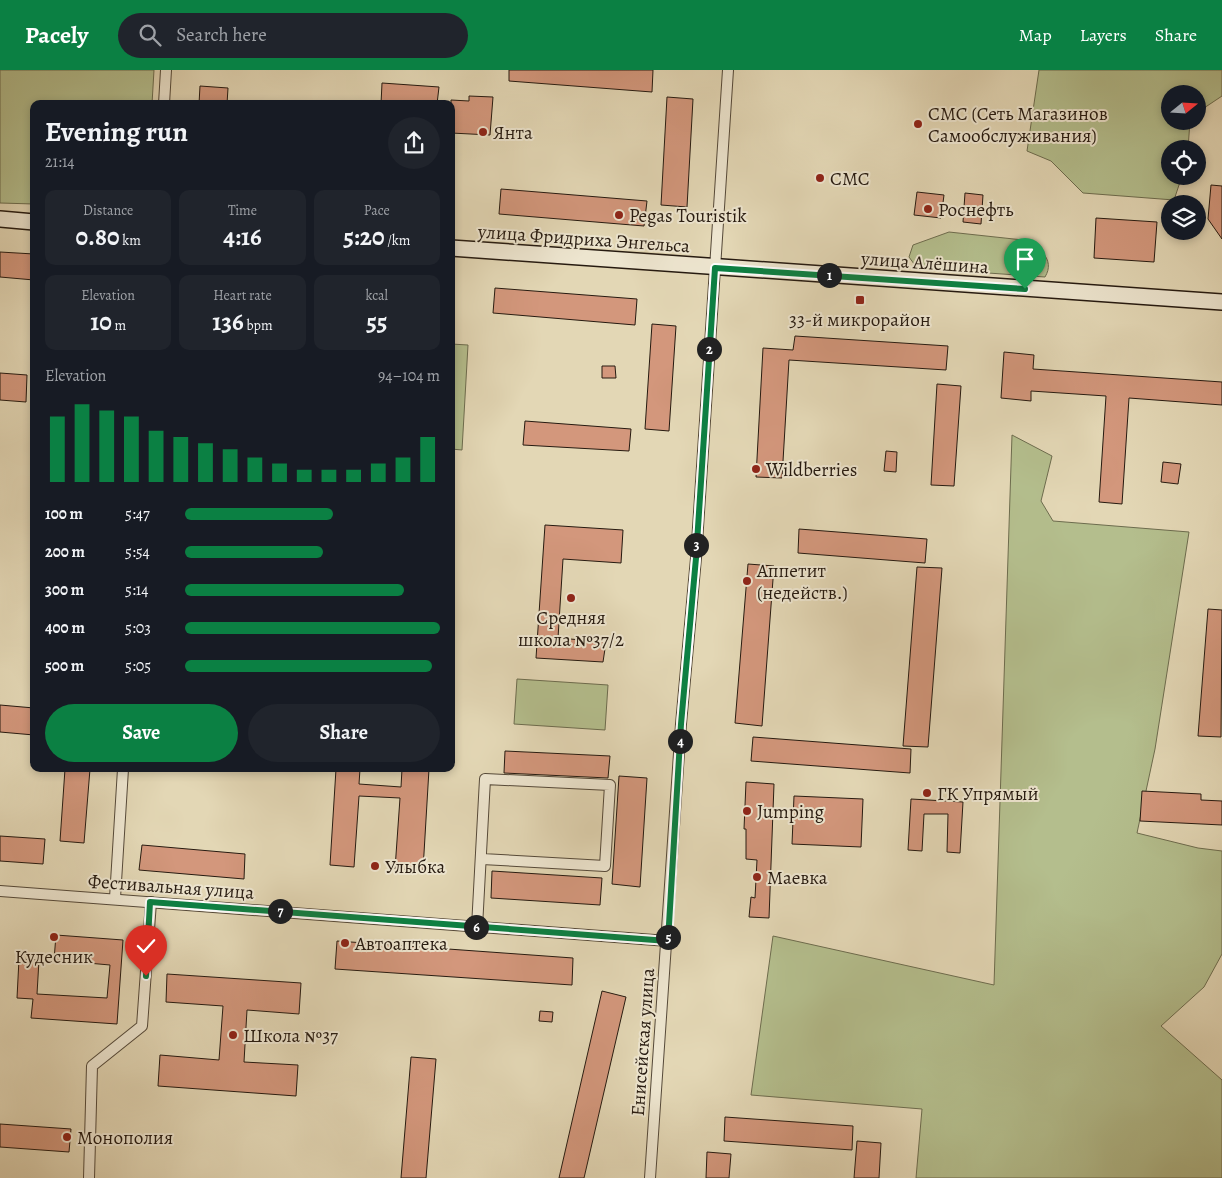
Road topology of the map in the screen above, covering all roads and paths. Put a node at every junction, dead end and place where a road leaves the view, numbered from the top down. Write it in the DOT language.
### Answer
graph roads {
  1 [pos="166,70"];
  2 [pos="728,70"];
  3 [pos="164,100"];
  4 [pos="0,219"];
  5 [pos="30,222"];
  6 [pos="455,248"];
  7 [pos="715,268"];
  8 [pos="1222,302"];
  9 [pos="123,772"];
  10 [pos="482,859"];
  11 [pos="0,891"];
  12 [pos="115,898"];
  13 [pos="150,902"];
  14 [pos="477,927"];
  15 [pos="668,941"];
  16 [pos="89,1178"];
  17 [pos="650,1178"];
  1 -- 3 [label="street"];
  2 -- 7 [label="street, Енисейская улица"];
  4 -- 5 [label="street"];
  6 -- 7 [label="street, улица Фридриха Энгельса"];
  7 -- 8 [label="street, улица Алёшина"];
  7 -- 15 [label="street, Енисейская улица"];
  9 -- 12 [label="street"];
  10 -- 10 [label="street"];
  10 -- 14 [label="street"];
  11 -- 12 [label="street, Фестивальная улица"];
  12 -- 13 [label="street, Фестивальная улица"];
  13 -- 14 [label="street, Фестивальная улица"];
  13 -- 16 [label="street"];
  14 -- 15 [label="street, Фестивальная улица"];
  15 -- 17 [label="street, Енисейская улица"];
}
